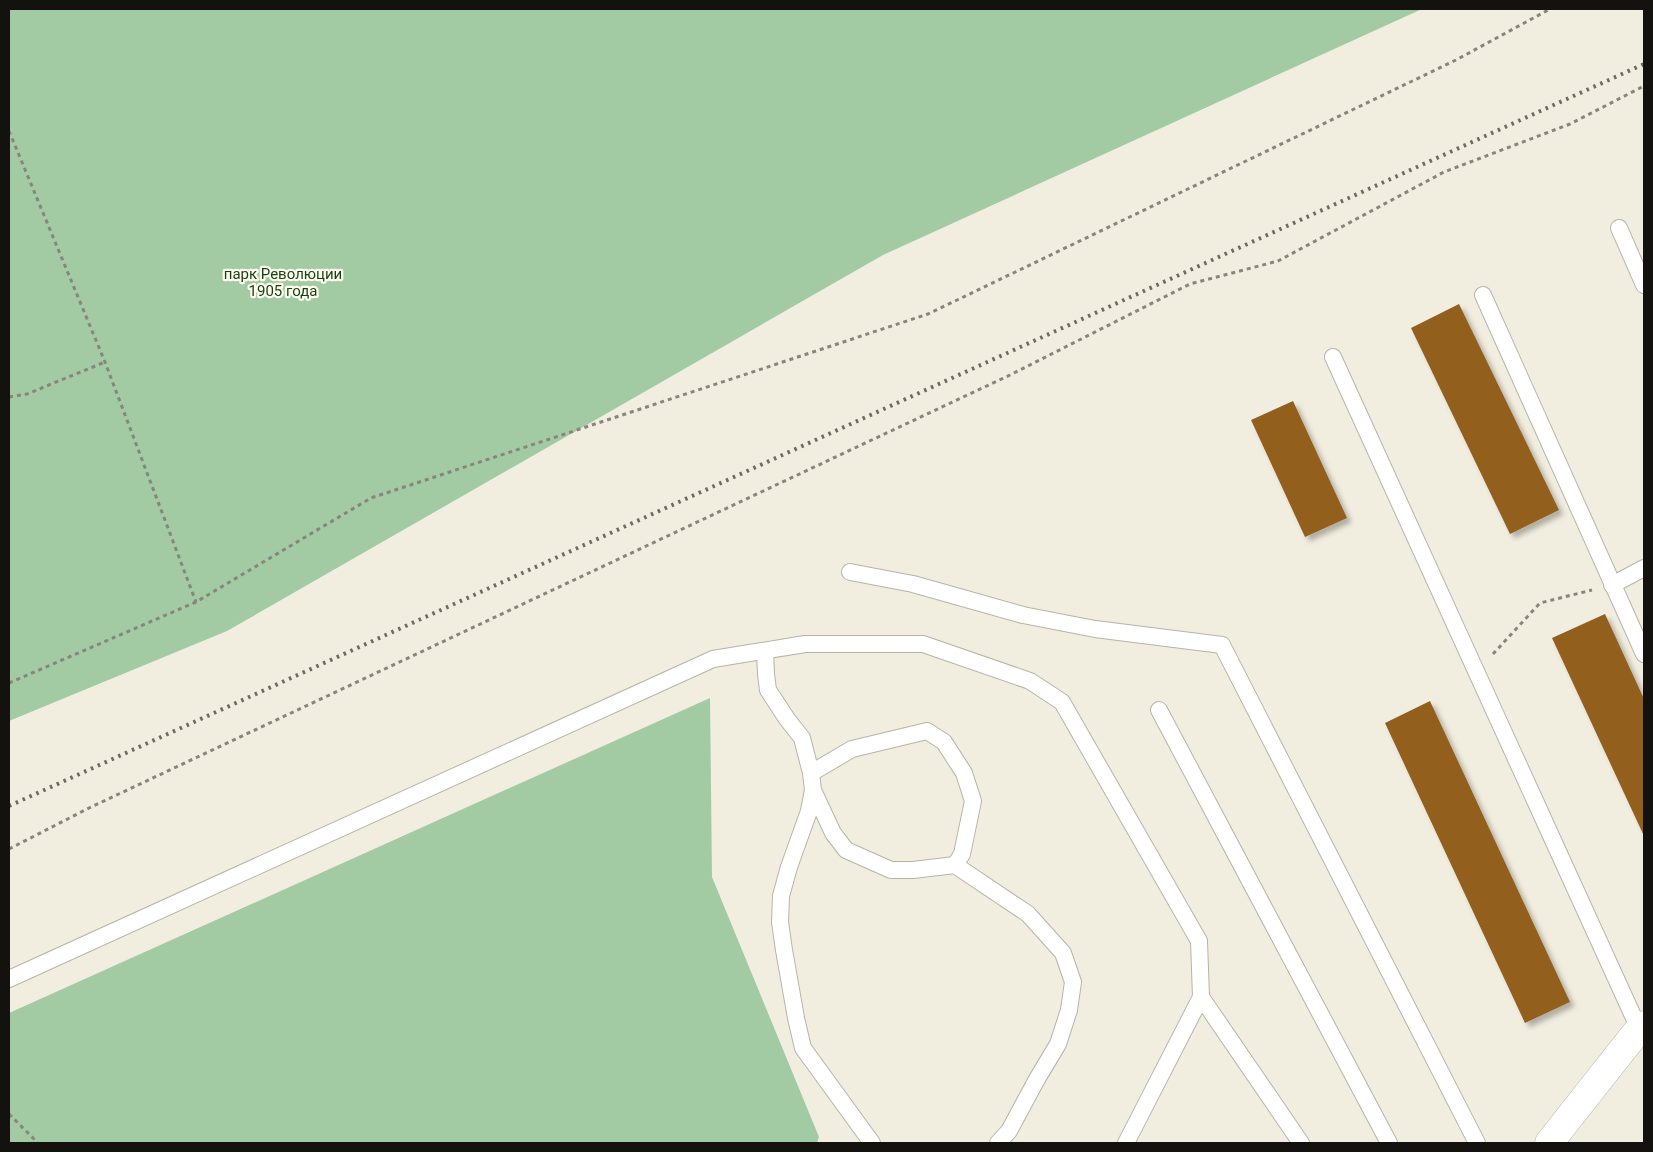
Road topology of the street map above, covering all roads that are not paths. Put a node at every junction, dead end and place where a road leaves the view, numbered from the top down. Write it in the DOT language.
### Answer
graph roads {
  1 [pos="1619,228"];
  2 [pos="1644,285"];
  3 [pos="1483,295"];
  4 [pos="1333,357"];
  5 [pos="1644,568"];
  6 [pos="850,572"];
  7 [pos="1612,585"];
  8 [pos="765,651"];
  9 [pos="1644,654"];
  10 [pos="1159,710"];
  11 [pos="811,772"];
  12 [pos="813,790"];
  13 [pos="954,865"];
  14 [pos="9,979"];
  15 [pos="1201,997"];
  16 [pos="1642,1027"];
  17 [pos="872,1143"];
  18 [pos="998,1143"];
  19 [pos="1126,1143"];
  20 [pos="1301,1143"];
  21 [pos="1389,1143"];
  22 [pos="1477,1143"];
  23 [pos="1549,1143"];
  1 -- 2 [label="lane"];
  3 -- 7 [label="lane"];
  4 -- 16 [label="lane"];
  5 -- 7 [label="lane"];
  6 -- 22 [label="lane"];
  7 -- 9 [label="lane"];
  8 -- 11 [label="lane"];
  8 -- 14 [label="lane"];
  8 -- 15 [label="lane"];
  10 -- 21 [label="lane"];
  11 -- 12 [label="lane"];
  11 -- 13 [label="lane"];
  12 -- 13 [label="lane"];
  12 -- 17 [label="lane"];
  13 -- 18 [label="lane"];
  15 -- 19 [label="lane"];
  15 -- 20 [label="lane"];
  16 -- 23 [label="street"];
}
